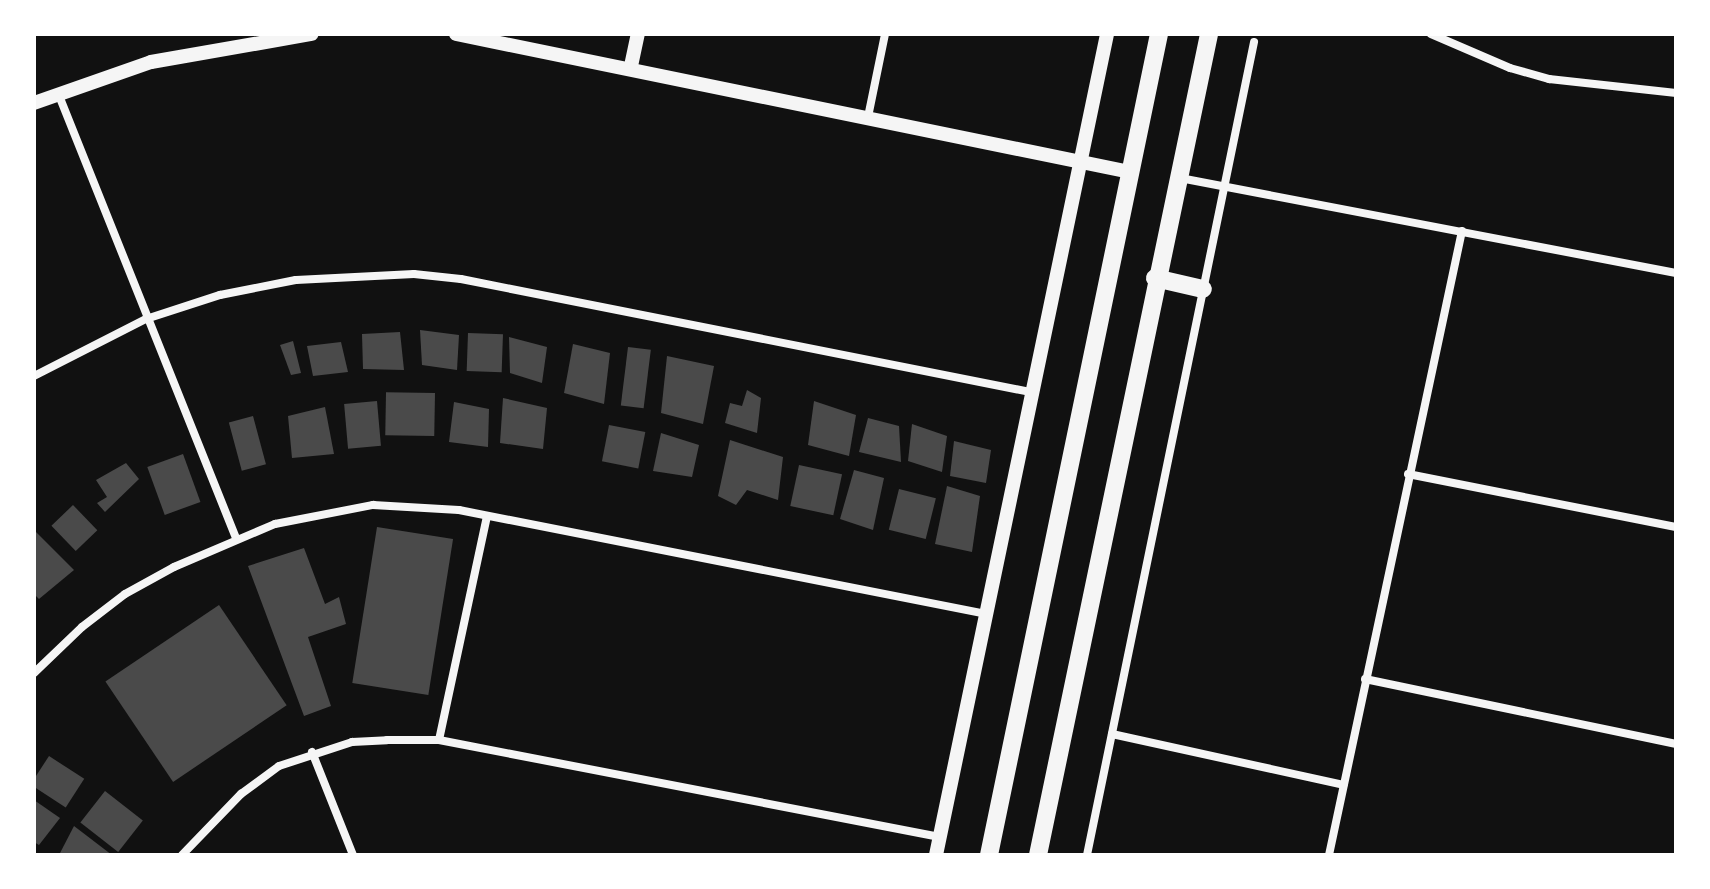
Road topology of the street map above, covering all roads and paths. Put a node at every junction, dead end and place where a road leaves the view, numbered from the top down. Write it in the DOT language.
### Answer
graph roads {
  1 [pos="312,34"];
  2 [pos="456,34"];
  3 [pos="638,34"];
  4 [pos="885,34"];
  5 [pos="1107,34"];
  6 [pos="1159,34"];
  7 [pos="1209,34"];
  8 [pos="1431,34"];
  9 [pos="1254,42"];
  10 [pos="631,66"];
  11 [pos="58,91"];
  12 [pos="1676,93"];
  13 [pos="34,103"];
  14 [pos="868,117"];
  15 [pos="1082,162"];
  16 [pos="1130,172"];
  17 [pos="1179,178"];
  18 [pos="1228,187"];
  19 [pos="1462,231"];
  20 [pos="1676,273"];
  21 [pos="1155,278"];
  22 [pos="1203,289"];
  23 [pos="146,319"];
  24 [pos="34,376"];
  25 [pos="1035,393"];
  26 [pos="1408,474"];
  27 [pos="487,516"];
  28 [pos="1676,527"];
  29 [pos="236,538"];
  30 [pos="986,614"];
  31 [pos="34,673"];
  32 [pos="1365,679"];
  33 [pos="1112,734"];
  34 [pos="439,740"];
  35 [pos="1676,744"];
  36 [pos="312,752"];
  37 [pos="1343,785"];
  38 [pos="940,837"];
  39 [pos="182,855"];
  40 [pos="353,855"];
  41 [pos="936,855"];
  42 [pos="989,855"];
  43 [pos="1038,855"];
  44 [pos="1087,855"];
  45 [pos="1329,855"];
  1 -- 11 [label="street"];
  2 -- 10 [label="street"];
  3 -- 10 [label="street"];
  4 -- 14 [label="street"];
  5 -- 15 [label="street"];
  6 -- 16 [label="highway"];
  7 -- 17 [label="highway"];
  8 -- 12 [label="street"];
  9 -- 18 [label="street"];
  10 -- 14 [label="street"];
  11 -- 13 [label="street"];
  11 -- 23 [label="street"];
  14 -- 15 [label="street"];
  15 -- 16 [label="street"];
  15 -- 25 [label="street"];
  16 -- 42 [label="highway"];
  17 -- 18 [label="street"];
  17 -- 21 [label="highway"];
  18 -- 19 [label="street"];
  18 -- 22 [label="street"];
  19 -- 20 [label="street"];
  19 -- 26 [label="street"];
  21 -- 22 [label="highway"];
  21 -- 43 [label="highway"];
  22 -- 33 [label="street"];
  23 -- 24 [label="street"];
  23 -- 25 [label="street"];
  23 -- 29 [label="street"];
  25 -- 30 [label="street"];
  26 -- 28 [label="street"];
  26 -- 32 [label="street"];
  27 -- 29 [label="street"];
  27 -- 30 [label="street"];
  27 -- 34 [label="street"];
  29 -- 31 [label="street"];
  30 -- 38 [label="street"];
  32 -- 35 [label="street"];
  32 -- 37 [label="street"];
  33 -- 37 [label="street"];
  33 -- 44 [label="street"];
  34 -- 36 [label="street"];
  34 -- 38 [label="street"];
  36 -- 39 [label="street"];
  36 -- 40 [label="street"];
  37 -- 45 [label="street"];
  38 -- 41 [label="street"];
}
